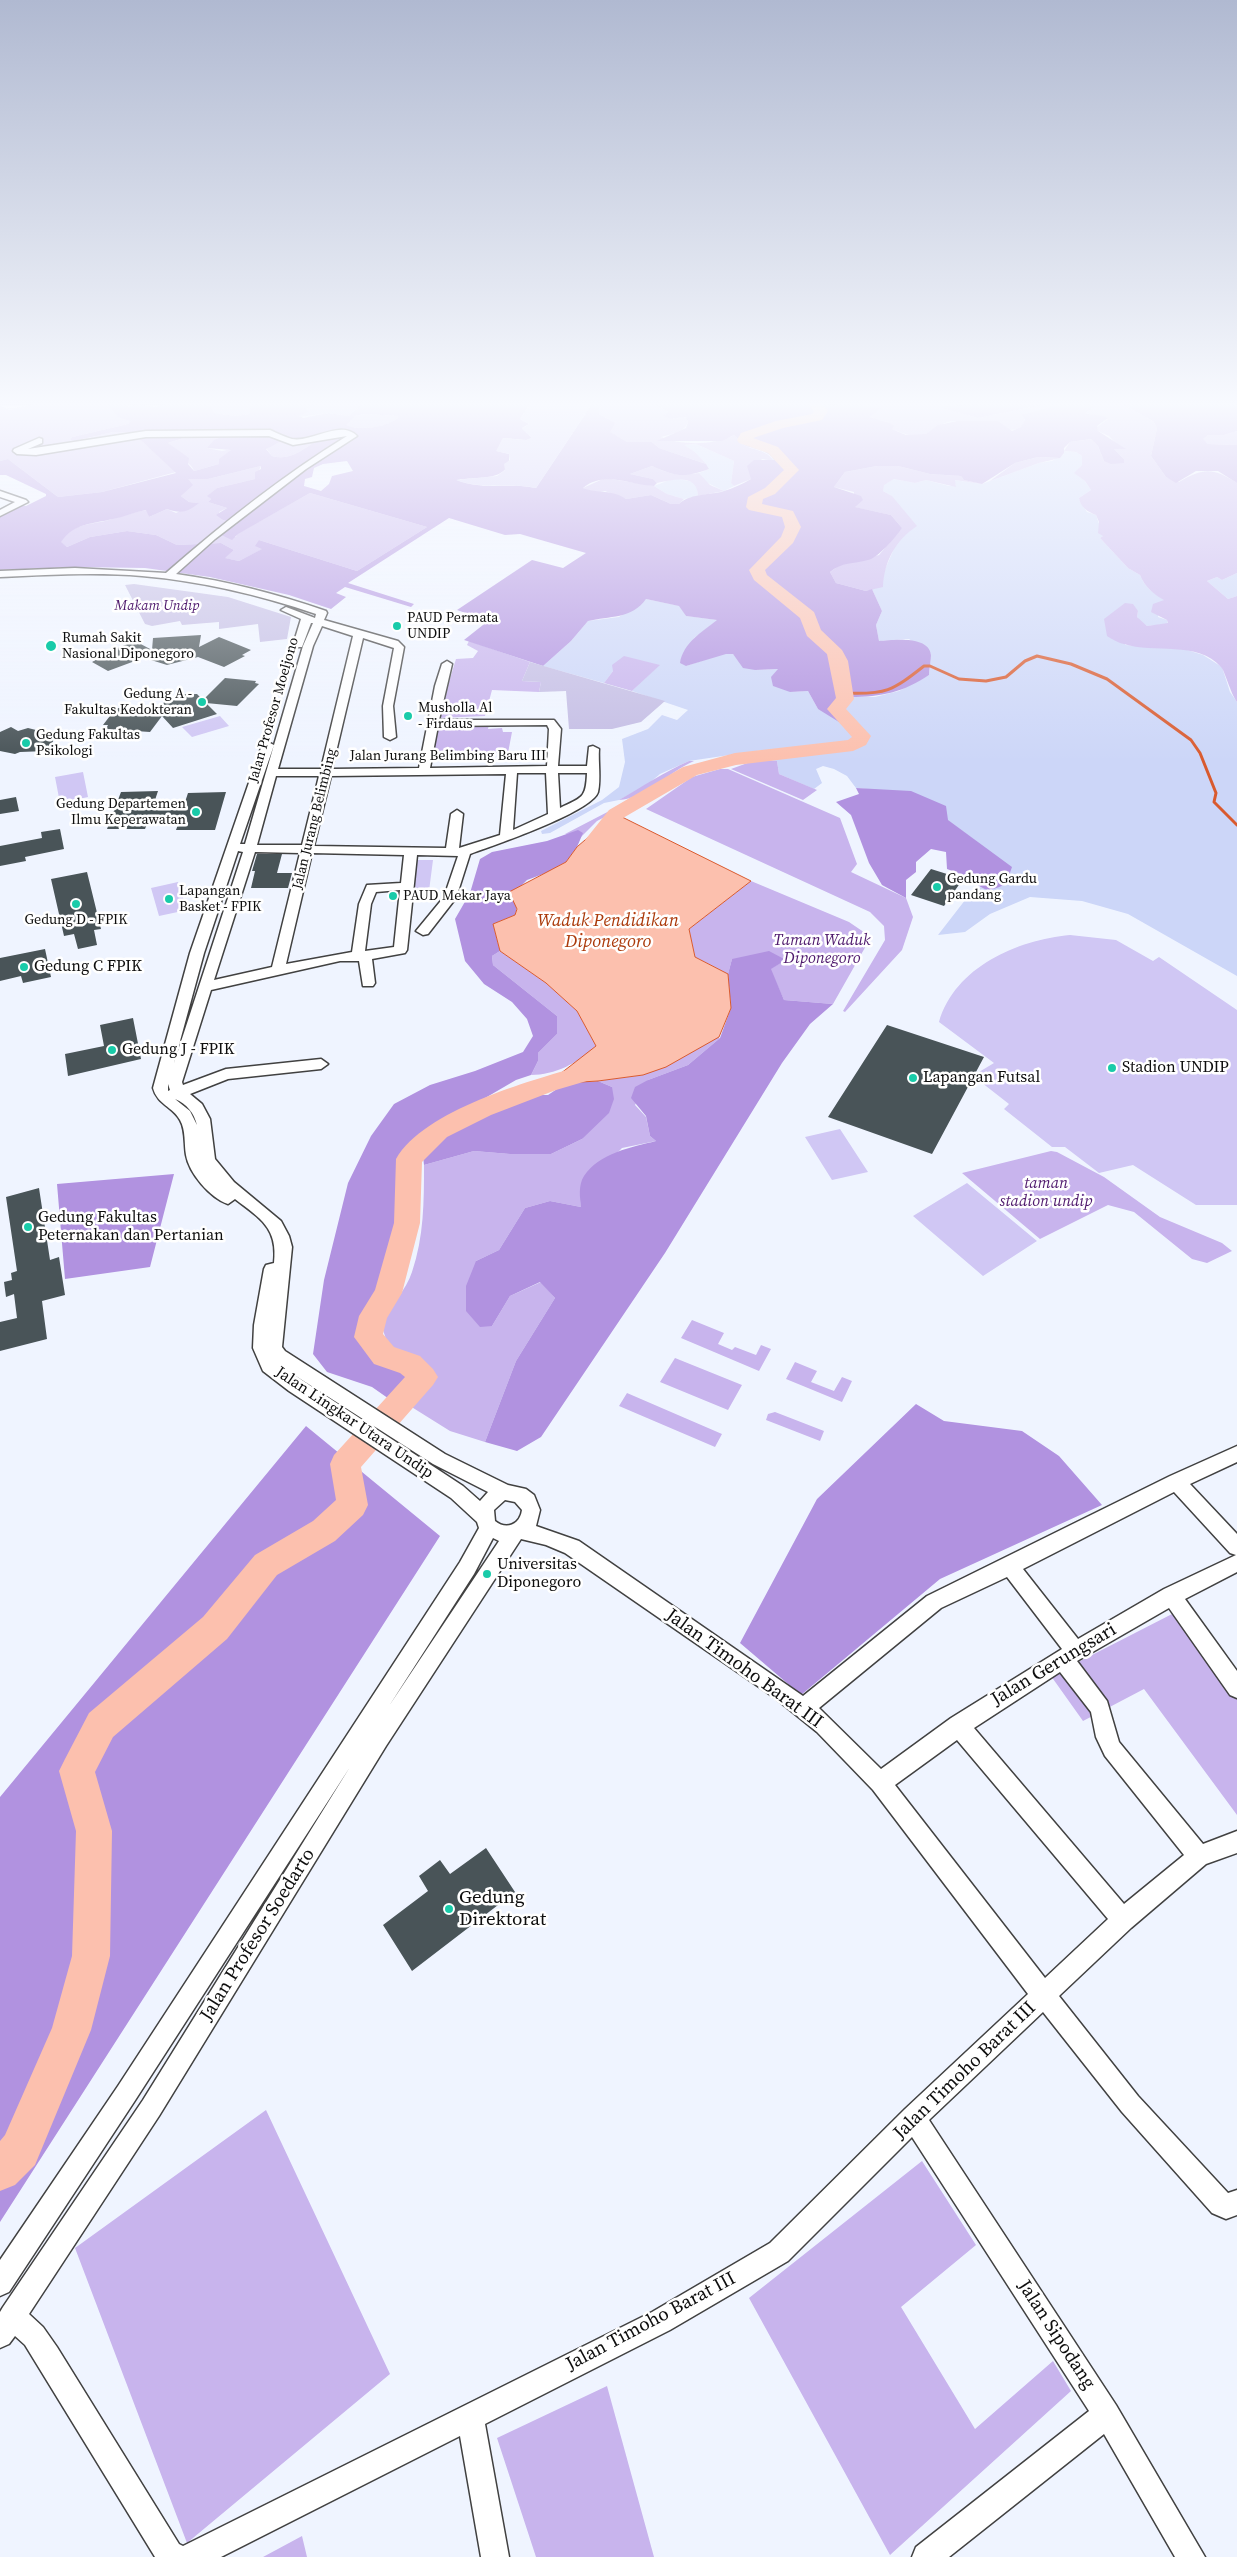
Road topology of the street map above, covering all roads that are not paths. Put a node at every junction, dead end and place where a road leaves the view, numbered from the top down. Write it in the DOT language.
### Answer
graph roads {
  1 [pos="230,523"];
  2 [pos="0,574"];
  3 [pos="167,576"];
  4 [pos="0,581"];
  5 [pos="307,618"];
  6 [pos="320,621"];
  7 [pos="359,634"];
  8 [pos="293,656"];
  9 [pos="447,664"];
  10 [pos="433,722"];
  11 [pos="270,736"];
  12 [pos="390,737"];
  13 [pos="593,749"];
  14 [pos="593,769"];
  15 [pos="424,770"];
  16 [pos="512,770"];
  17 [pos="552,770"];
  18 [pos="266,772"];
  19 [pos="327,772"];
  20 [pos="456,814"];
  21 [pos="554,816"];
  22 [pos="506,837"];
  23 [pos="233,848"];
  24 [pos="250,848"];
  25 [pos="308,849"];
  26 [pos="411,851"];
  27 [pos="458,852"];
  28 [pos="407,886"];
  29 [pos="423,931"];
  30 [pos="361,956"];
  31 [pos="278,970"];
  32 [pos="368,983"];
  33 [pos="205,987"];
  34 [pos="321,1064"];
  35 [pos="171,1096"];
  36 [pos="201,1158"];
  37 [pos="290,1364"];
  38 [pos="275,1372"];
  39 [pos="305,1382"];
  40 [pos="1237,1454"];
  41 [pos="437,1468"];
  42 [pos="1176,1482"];
  43 [pos="505,1492"];
  44 [pos="487,1523"];
  45 [pos="522,1527"];
  46 [pos="1237,1547"];
  47 [pos="1237,1563"];
  48 [pos="1010,1566"];
  49 [pos="1171,1595"];
  50 [pos="1069,1655"];
  51 [pos="1237,1688"];
  52 [pos="804,1708"];
  53 [pos="958,1725"];
  54 [pos="880,1782"];
  55 [pos="1237,1842"];
  56 [pos="1199,1856"];
  57 [pos="1123,1920"];
  58 [pos="1045,1995"];
  59 [pos="914,2118"];
  60 [pos="1237,2202"];
  61 [pos="0,2283"];
  62 [pos="6,2325"];
  63 [pos="1107,2414"];
  64 [pos="470,2415"];
  65 [pos="178,2556"];
  66 [pos="495,2557"];
  67 [pos="926,2557"];
  68 [pos="1192,2557"];
  1 -- 3 [label="street"];
  2 -- 3 [label="street"];
  3 -- 6 [label="street"];
  4 -- 5 [label="street"];
  5 -- 6 [label="street"];
  5 -- 8 [label="street"];
  6 -- 7 [label="street"];
  6 -- 18 [label="street, Jalan Profesor Moeljono"];
  7 -- 12 [label="street"];
  7 -- 19 [label="street, Jalan Jurang Belimbing"];
  9 -- 10 [label="street"];
  10 -- 15 [label="street"];
  10 -- 17 [label="street"];
  11 -- 18 [label="street"];
  13 -- 14 [label="street"];
  14 -- 17 [label="street, Jalan Jurang Belimbing Baru III"];
  14 -- 21 [label="street"];
  15 -- 16 [label="street, Jalan Jurang Belimbing Baru III"];
  15 -- 19 [label="street, Jalan Jurang Belimbing Baru III"];
  16 -- 17 [label="street, Jalan Jurang Belimbing Baru III"];
  16 -- 22 [label="street"];
  17 -- 21 [label="street"];
  18 -- 19 [label="street, Jalan Jurang Belimbing Baru III"];
  18 -- 23 [label="street"];
  18 -- 24 [label="street, Jalan Profesor Moeljono"];
  19 -- 25 [label="street, Jalan Jurang Belimbing"];
  20 -- 27 [label="street"];
  21 -- 22 [label="street"];
  22 -- 27 [label="street"];
  23 -- 24 [label="street"];
  23 -- 35 [label="street"];
  24 -- 25 [label="street"];
  24 -- 33 [label="street, Jalan Profesor Moeljono"];
  25 -- 26 [label="street"];
  25 -- 31 [label="street, Jalan Jurang Belimbing"];
  26 -- 27 [label="street"];
  26 -- 28 [label="street"];
  27 -- 29 [label="street"];
  28 -- 30 [label="street"];
  28 -- 30 [label="street"];
  30 -- 31 [label="street"];
  30 -- 32 [label="street"];
  31 -- 33 [label="street"];
  33 -- 35 [label="street"];
  34 -- 35 [label="street"];
  35 -- 36 [label="street, Jalan Lingkar Utara Undip"];
  36 -- 37 [label="street, Jalan Lingkar Utara Undip"];
  36 -- 38 [label="street, Jalan Lingkar Utara Undip"];
  37 -- 38 [label="street"];
  37 -- 39 [label="street, Jalan Lingkar Utara Undip"];
  38 -- 39 [label="street, Jalan Lingkar Utara Undip"];
  39 -- 41 [label="street, Jalan Lingkar Utara Undip"];
  40 -- 42 [label="street"];
  41 -- 43 [label="street, Jalan Lingkar Utara Undip"];
  41 -- 44 [label="street, Jalan Lingkar Utara Undip"];
  42 -- 46 [label="street"];
  42 -- 48 [label="street"];
  43 -- 44 [label="street"];
  43 -- 45 [label="street"];
  44 -- 45 [label="street"];
  44 -- 61 [label="street, Jalan Profesor Soedarto"];
  45 -- 52 [label="street, Jalan Timoho Barat III"];
  45 -- 62 [label="street, Jalan Profesor Soedarto"];
  47 -- 49 [label="street, Jalan Gerungsari"];
  48 -- 50 [label="street"];
  48 -- 52 [label="street"];
  49 -- 50 [label="street, Jalan Gerungsari"];
  49 -- 51 [label="street"];
  50 -- 53 [label="street, Jalan Gerungsari"];
  50 -- 56 [label="street"];
  52 -- 54 [label="street, Jalan Timoho Barat III"];
  53 -- 54 [label="street, Jalan Gerungsari"];
  53 -- 57 [label="street"];
  54 -- 58 [label="street, Jalan Timoho Barat III"];
  55 -- 56 [label="street, Jalan Timoho Barat III"];
  56 -- 57 [label="street, Jalan Timoho Barat III"];
  57 -- 58 [label="street, Jalan Timoho Barat III"];
  58 -- 59 [label="street, Jalan Timoho Barat III"];
  58 -- 60 [label="street"];
  59 -- 63 [label="street, Jalan Sipodang"];
  59 -- 64 [label="street, Jalan Timoho Barat III"];
  62 -- 65 [label="street"];
  63 -- 67 [label="street"];
  63 -- 68 [label="street, Jalan Sipodang"];
  64 -- 65 [label="street, Jalan Timoho Barat III"];
  64 -- 66 [label="street"];
}
